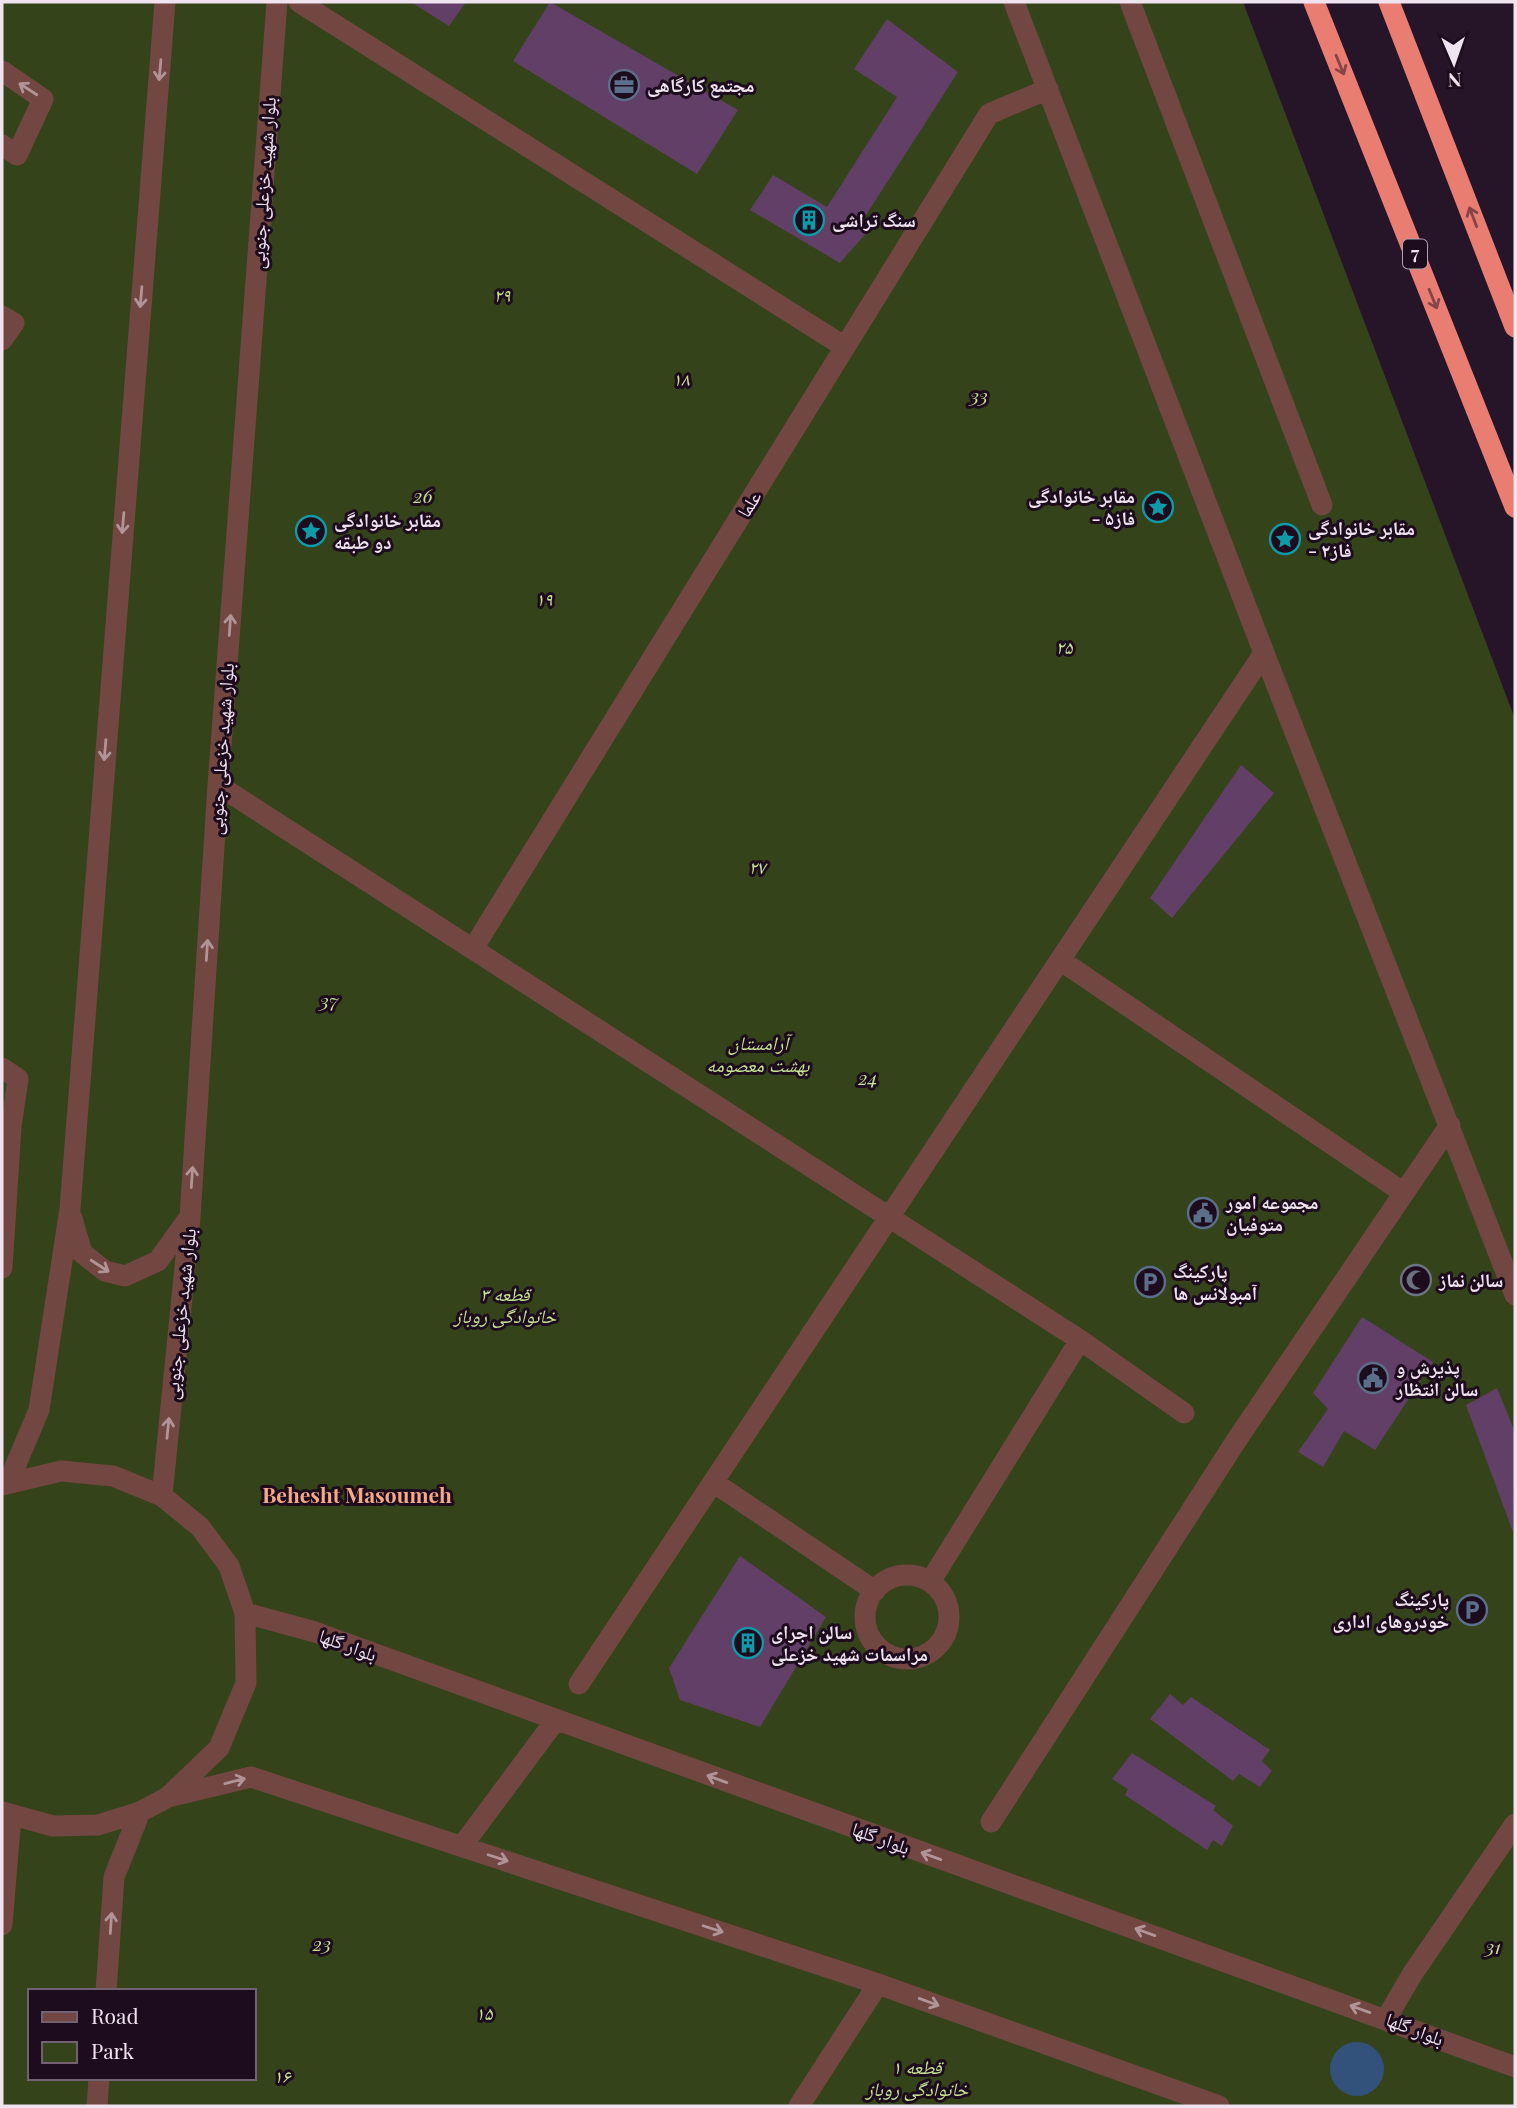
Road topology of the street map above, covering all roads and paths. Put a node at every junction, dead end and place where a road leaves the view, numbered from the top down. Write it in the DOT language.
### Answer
graph roads {
  1 [pos="165,2"];
  2 [pos="277,2"];
  3 [pos="299,2"];
  4 [pos="1014,2"];
  5 [pos="1129,2"];
  6 [pos="1314,2"];
  7 [pos="1389,2"];
  8 [pos="2,71"];
  9 [pos="1048,89"];
  10 [pos="2,145"];
  11 [pos="2,316"];
  12 [pos="1515,327"];
  13 [pos="2,340"];
  14 [pos="845,347"];
  15 [pos="1322,505"];
  16 [pos="1515,507"];
  17 [pos="1264,653"];
  18 [pos="218,785"];
  19 [pos="474,947"];
  20 [pos="1060,960"];
  21 [pos="2,1068"];
  22 [pos="6,1124"];
  23 [pos="1450,1125"];
  24 [pos="1404,1193"];
  25 [pos="69,1209"];
  26 [pos="190,1216"];
  27 [pos="889,1216"];
  28 [pos="2,1268"];
  29 [pos="1515,1294"];
  30 [pos="1080,1340"];
  31 [pos="1184,1413"];
  32 [pos="713,1482"];
  33 [pos="6,1483"];
  34 [pos="162,1496"];
  35 [pos="930,1581"];
  36 [pos="875,1591"];
  37 [pos="245,1613"];
  38 [pos="579,1684"];
  39 [pos="555,1721"];
  40 [pos="168,1797"];
  41 [pos="140,1812"];
  42 [pos="6,1814"];
  43 [pos="991,1822"];
  44 [pos="1515,1824"];
  45 [pos="462,1846"];
  46 [pos="2,1925"];
  47 [pos="878,1984"];
  48 [pos="106,1989"];
  49 [pos="1386,2019"];
  50 [pos="1515,2067"];
  51 [pos="99,2080"];
  52 [pos="97,2106"];
  53 [pos="799,2106"];
  54 [pos="1219,2106"];
  1 -- 25 [label="lane, one-way"];
  18 -- 2 [label="lane, بلوار شهید خزعلی جنوبی, one-way"];
  3 -- 14 [label="lane"];
  4 -- 9 [label="lane"];
  5 -- 15 [label="lane"];
  6 -- 16 [label="highway, 7, one-way"];
  12 -- 7 [label="highway, one-way"];
  10 -- 8 [label="lane, one-way"];
  9 -- 14 [label="lane, علما"];
  9 -- 17 [label="lane"];
  11 -- 13 [label="lane"];
  14 -- 19 [label="lane, علما"];
  17 -- 20 [label="lane"];
  17 -- 23 [label="lane"];
  18 -- 19 [label="lane"];
  26 -- 18 [label="lane, بلوار شهید خزعلی جنوبی, one-way"];
  19 -- 27 [label="lane"];
  20 -- 24 [label="lane"];
  20 -- 27 [label="lane"];
  21 -- 22 [label="lane"];
  22 -- 28 [label="lane"];
  23 -- 24 [label="lane"];
  23 -- 29 [label="lane"];
  24 -- 43 [label="lane"];
  25 -- 26 [label="lane, one-way"];
  25 -- 33 [label="lane"];
  34 -- 26 [label="lane, بلوار شهید خزعلی جنوبی, one-way"];
  27 -- 30 [label="lane"];
  27 -- 32 [label="lane"];
  30 -- 31 [label="lane"];
  30 -- 35 [label="lane"];
  32 -- 36 [label="lane"];
  32 -- 38 [label="lane"];
  33 -- 34 [label="lane"];
  34 -- 37 [label="lane"];
  35 -- 36 [label="lane"];
  35 -- 36 [label="lane"];
  37 -- 39 [label="lane, بلوار گلها"];
  37 -- 40 [label="lane"];
  39 -- 45 [label="lane"];
  49 -- 39 [label="lane, بلوار گلها, one-way"];
  40 -- 41 [label="lane"];
  40 -- 45 [label="lane, one-way"];
  41 -- 42 [label="lane"];
  48 -- 41 [label="lane, one-way"];
  42 -- 46 [label="lane"];
  44 -- 49 [label="lane"];
  45 -- 47 [label="lane, one-way"];
  47 -- 53 [label="lane"];
  47 -- 54 [label="lane, one-way"];
  49 -- 50 [label="lane, بلوار گلها"];
  51 -- 52 [label="lane"];
}
